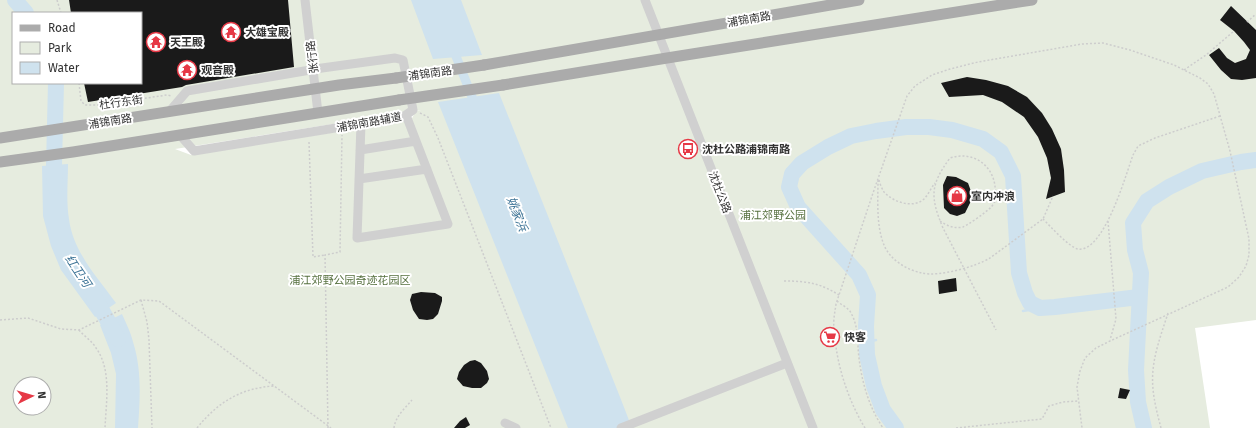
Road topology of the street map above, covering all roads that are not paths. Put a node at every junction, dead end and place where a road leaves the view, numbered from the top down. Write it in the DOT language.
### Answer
graph roads {
  1 [pos="305,0"];
  2 [pos="644,0"];
  3 [pos="859,0"];
  4 [pos="1032,0"];
  5 [pos="658,35"];
  6 [pos="667,58"];
  7 [pos="313,70"];
  8 [pos="316,89"];
  9 [pos="169,112"];
  10 [pos="409,113"];
  11 [pos="318,114"];
  12 [pos="361,124"];
  13 [pos="180,135"];
  14 [pos="0,138"];
  15 [pos="416,141"];
  16 [pos="360,150"];
  17 [pos="0,162"];
  18 [pos="427,169"];
  19 [pos="359,179"];
  20 [pos="787,363"];
  21 [pos="505,423"];
  22 [pos="516,428"];
  23 [pos="622,428"];
  24 [pos="813,428"];
  1 -- 7 [label="street, 张行路"];
  2 -- 5 [label="street, 沈杜公路"];
  3 -- 5 [label="main road, 浦锦南路"];
  4 -- 6 [label="main road"];
  5 -- 6 [label="street, 沈杜公路"];
  5 -- 8 [label="main road, 浦锦南路, bridge"];
  6 -- 11 [label="main road, bridge"];
  6 -- 20 [label="street, 沈杜公路"];
  7 -- 8 [label="street, 张行路"];
  7 -- 9 [label="street, 浦锦南路辅道"];
  7 -- 10 [label="street, 浦锦南路辅道"];
  8 -- 9 [label="main road, 浦锦南路"];
  8 -- 11 [label="street, 张行路"];
  9 -- 14 [label="main road, 浦锦南路"];
  10 -- 12 [label="street, 浦锦南路辅道"];
  10 -- 15 [label="street"];
  11 -- 13 [label="main road"];
  12 -- 13 [label="street, 浦锦南路辅道"];
  12 -- 16 [label="street"];
  13 -- 17 [label="main road"];
  15 -- 16 [label="street"];
  15 -- 18 [label="street"];
  16 -- 19 [label="street"];
  18 -- 19 [label="street"];
  18 -- 19 [label="street"];
  20 -- 23 [label="street"];
  20 -- 24 [label="street, 沈杜公路"];
  21 -- 22 [label="street"];
}
